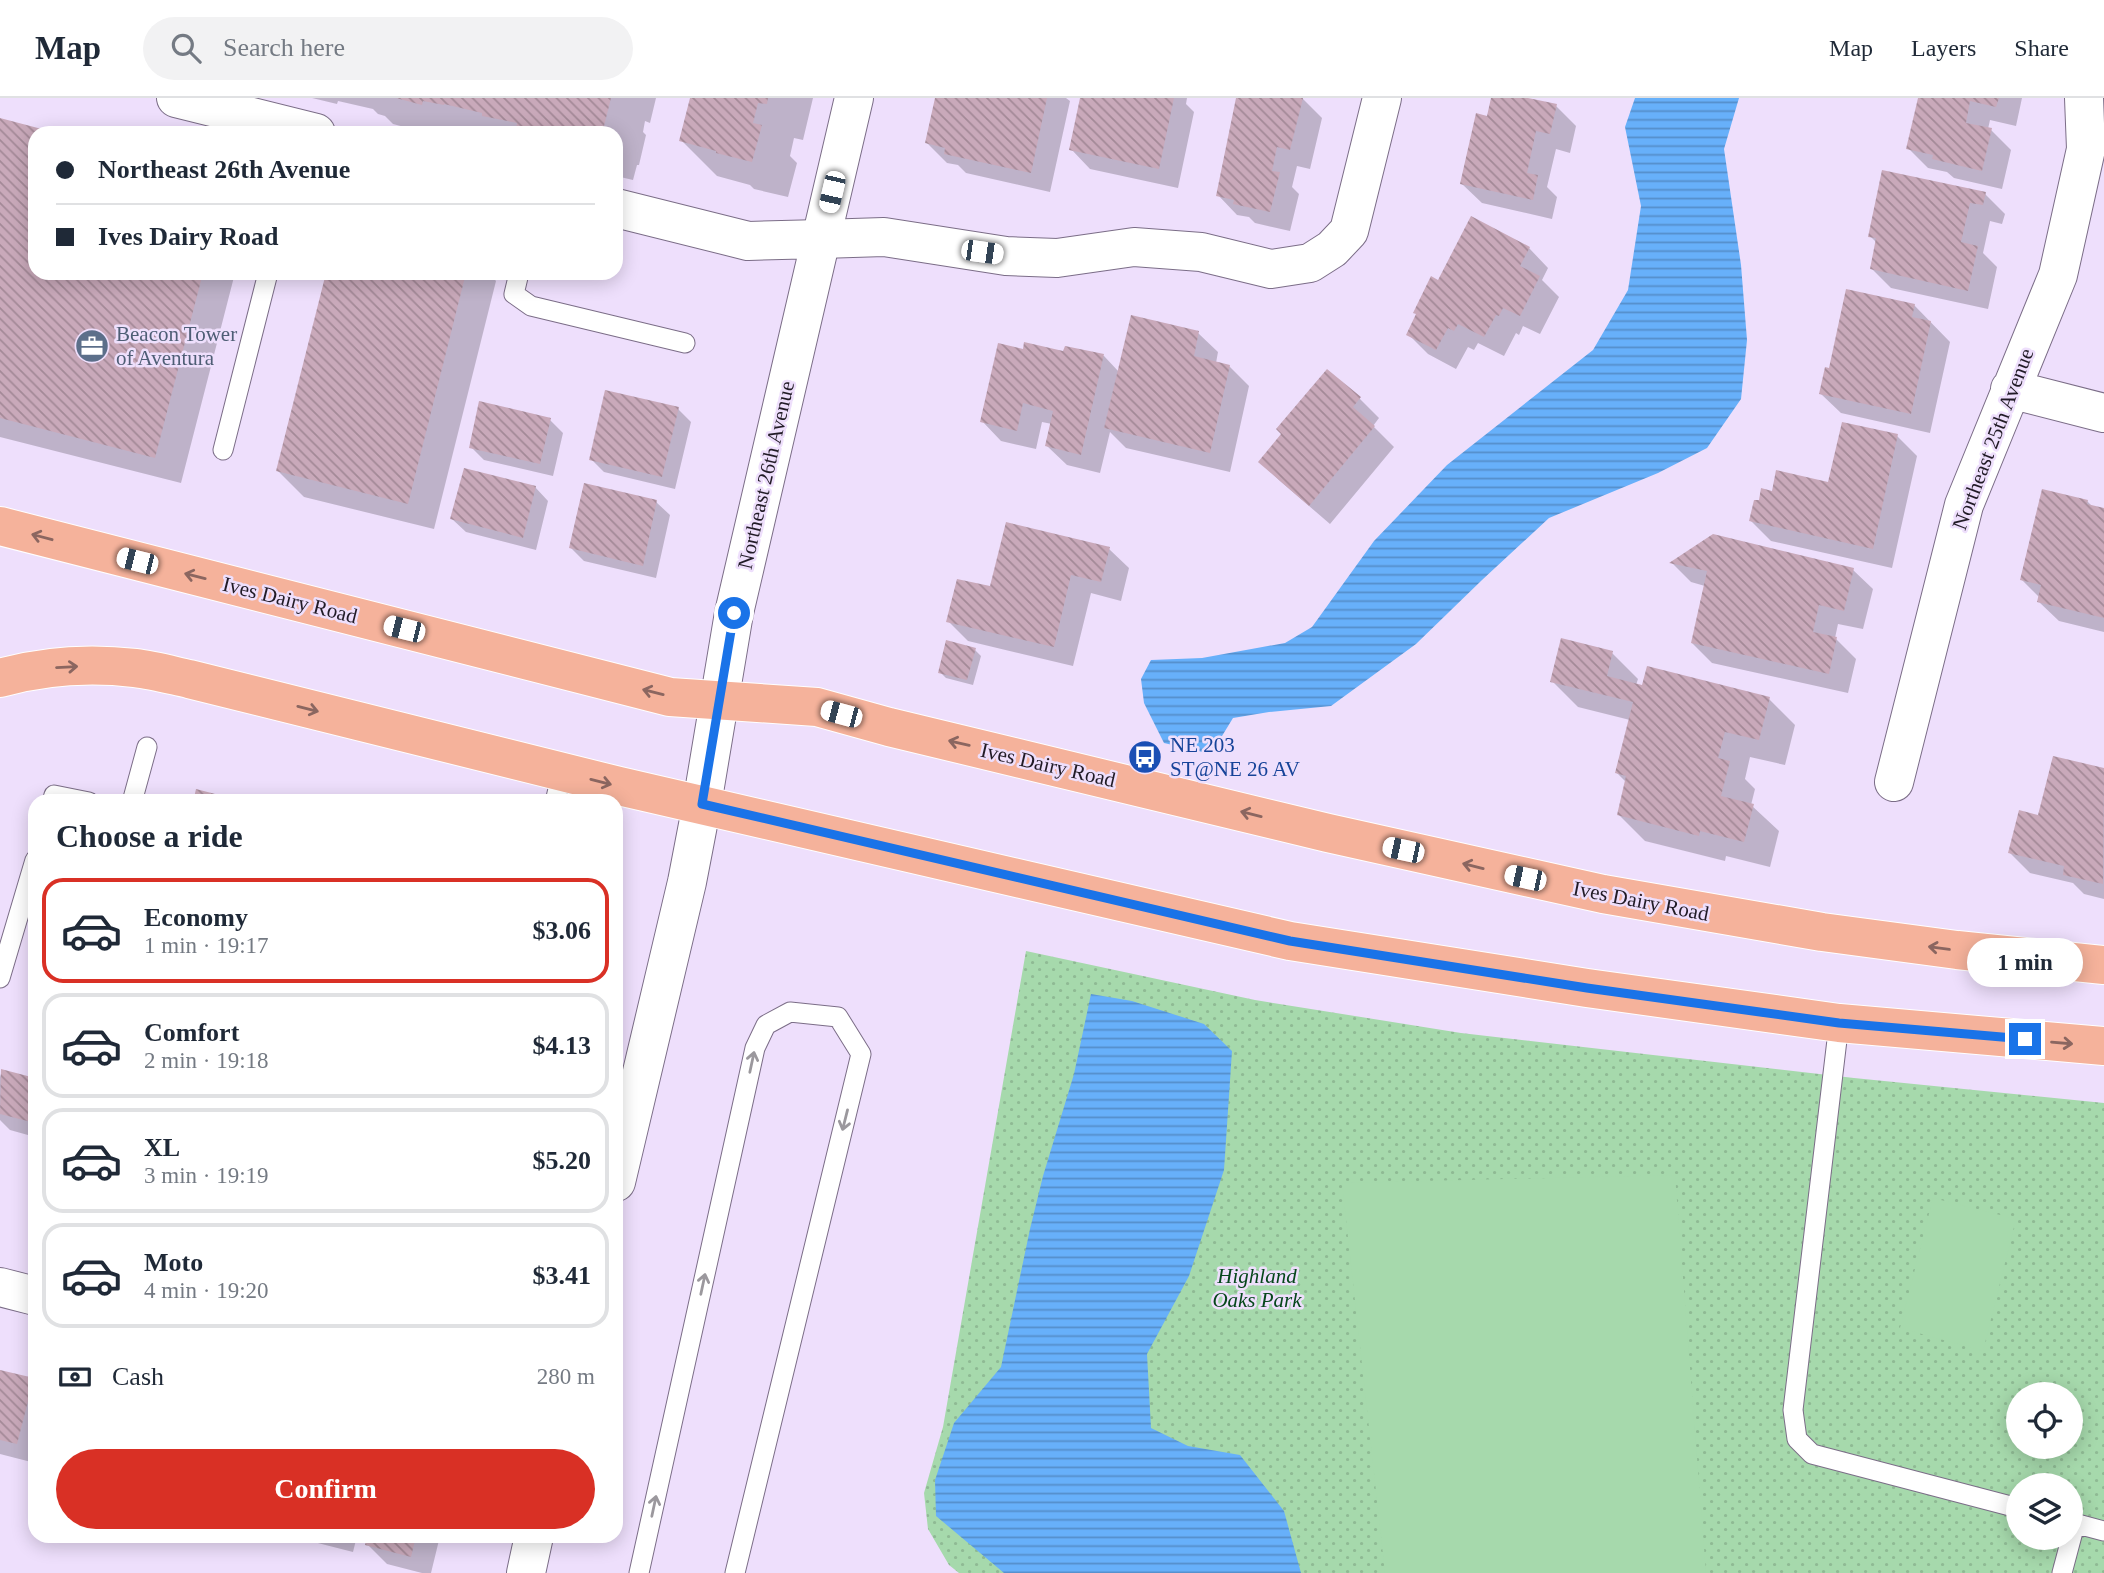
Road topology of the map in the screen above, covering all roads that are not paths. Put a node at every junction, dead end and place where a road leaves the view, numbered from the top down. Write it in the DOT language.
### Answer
graph roads {
  1 [pos="176,98"];
  2 [pos="854,98"];
  3 [pos="1382,98"];
  4 [pos="2084,98"];
  5 [pos="285,126"];
  6 [pos="623,210"];
  7 [pos="821,239"];
  8 [pos="266,280"];
  9 [pos="517,280"];
  10 [pos="685,342"];
  11 [pos="2010,389"];
  12 [pos="2104,413"];
  13 [pos="223,450"];
  14 [pos="0,526"];
  15 [pos="0,678"];
  16 [pos="720,699"];
  17 [pos="146,747"];
  18 [pos="1894,782"];
  19 [pos="559,787"];
  20 [pos="134,794"];
  21 [pos="618,794"];
  22 [pos="623,795"];
  23 [pos="702,804"];
  24 [pos="28,884"];
  25 [pos="2104,965"];
  26 [pos="0,978"];
  27 [pos="1839,1023"];
  28 [pos="2104,1046"];
  29 [pos="623,1146"];
  30 [pos="0,1287"];
  31 [pos="28,1294"];
  32 [pos="2006,1505"];
  33 [pos="2083,1526"];
  34 [pos="2104,1531"];
  35 [pos="532,1543"];
  36 [pos="2067,1550"];
  37 [pos="526,1573"];
  38 [pos="639,1573"];
  39 [pos="735,1573"];
  40 [pos="2062,1573"];
  1 -- 5 [label="street"];
  2 -- 7 [label="street, Northeast 26th Avenue"];
  3 -- 7 [label="street"];
  4 -- 11 [label="street, Northeast 25th Avenue"];
  6 -- 7 [label="street"];
  7 -- 16 [label="street, Northeast 26th Avenue"];
  8 -- 13 [label="lane"];
  9 -- 10 [label="lane"];
  11 -- 12 [label="street"];
  11 -- 18 [label="street, Northeast 25th Avenue"];
  16 -- 14 [label="main road, Ives Dairy Road, one-way"];
  15 -- 19 [label="main road, one-way"];
  16 -- 23 [label="street, Northeast 26th Avenue"];
  25 -- 16 [label="main road, Ives Dairy Road, one-way"];
  17 -- 20 [label="lane"];
  19 -- 21 [label="main road, one-way"];
  22 -- 23 [label="main road, one-way"];
  23 -- 27 [label="main road"];
  23 -- 29 [label="street, Northeast 26th Avenue"];
  24 -- 26 [label="lane"];
  27 -- 28 [label="main road, one-way"];
  27 -- 32 [label="lane"];
  30 -- 31 [label="street"];
  33 -- 34 [label="lane"];
  35 -- 37 [label="street"];
  36 -- 40 [label="lane"];
  38 -- 39 [label="lane, one-way"];
}
